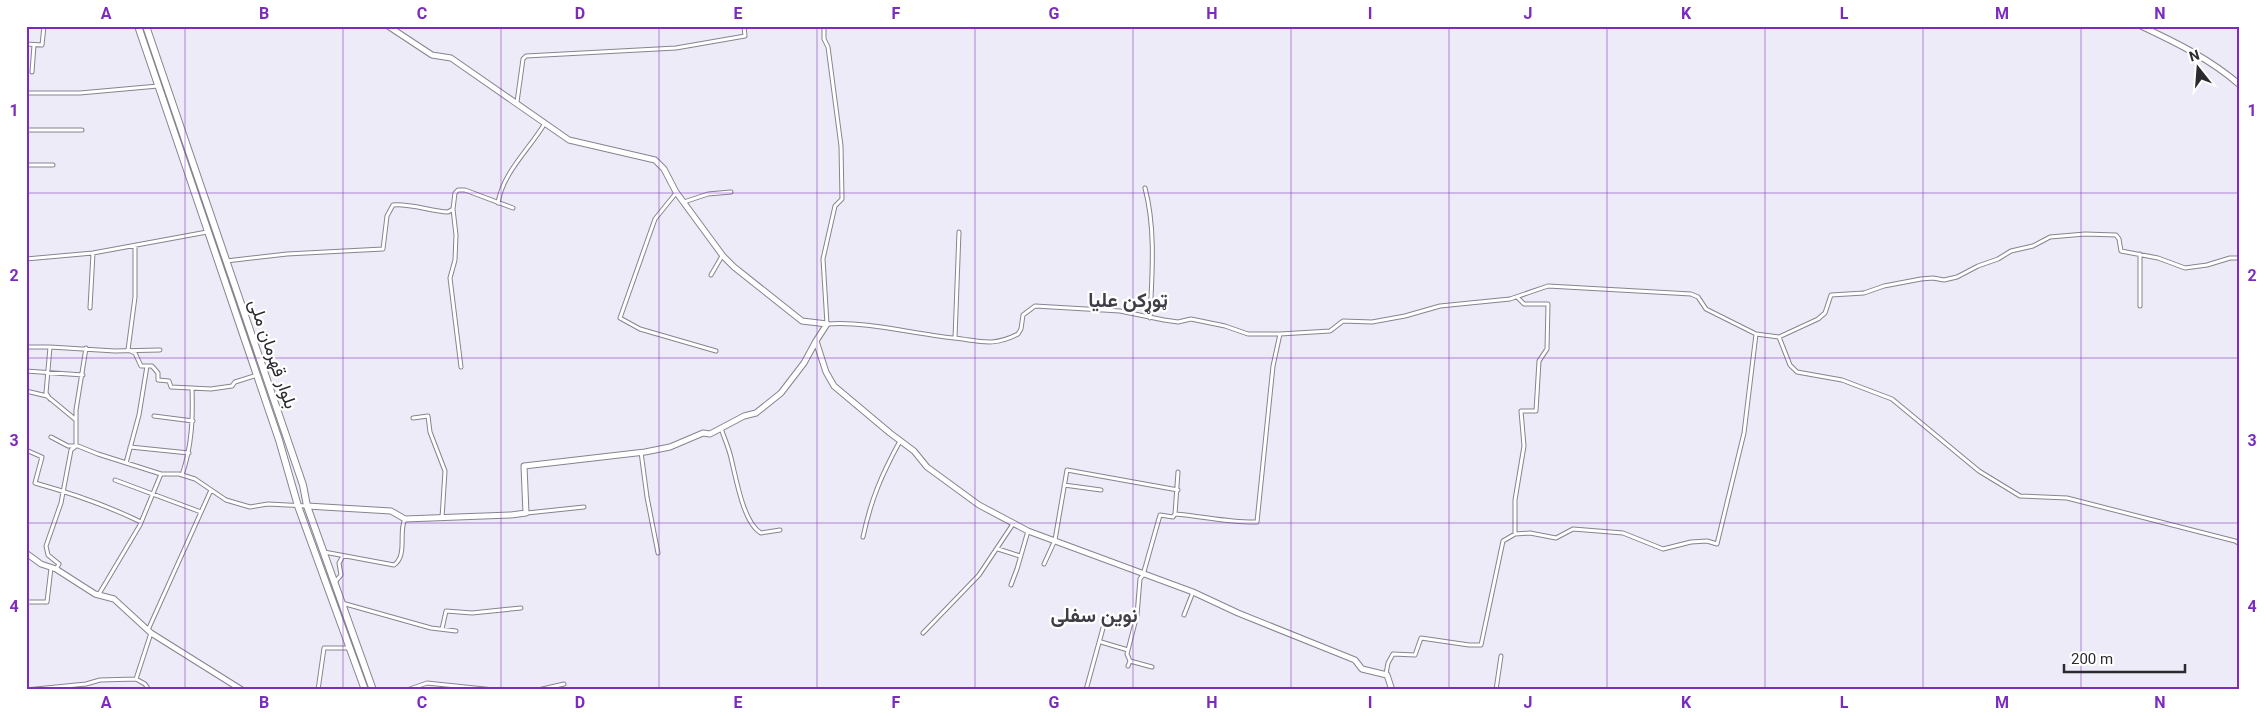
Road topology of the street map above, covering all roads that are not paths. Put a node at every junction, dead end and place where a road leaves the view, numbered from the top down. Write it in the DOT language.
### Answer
graph roads {
  1 [pos="44,26"];
  2 [pos="138,26"];
  3 [pos="146,26"];
  4 [pos="388,26"];
  5 [pos="744,26"];
  6 [pos="824,26"];
  7 [pos="2141,26"];
  8 [pos="26,44"];
  9 [pos="34,45"];
  10 [pos="32,72"];
  11 [pos="166,84"];
  12 [pos="2240,85"];
  13 [pos="158,86"];
  14 [pos="26,94"];
  15 [pos="517,102"];
  16 [pos="545,122"];
  17 [pos="26,130"];
  18 [pos="82,130"];
  19 [pos="26,165"];
  20 [pos="53,165"];
  21 [pos="1145,188"];
  22 [pos="676,192"];
  23 [pos="732,192"];
  24 [pos="684,202"];
  25 [pos="498,203"];
  26 [pos="513,208"];
  27 [pos="453,209"];
  28 [pos="208,232"];
  29 [pos="959,232"];
  30 [pos="135,246"];
  31 [pos="93,253"];
  32 [pos="2140,254"];
  33 [pos="723,256"];
  34 [pos="2240,258"];
  35 [pos="26,259"];
  36 [pos="225,261"];
  37 [pos="711,275"];
  38 [pos="1518,297"];
  39 [pos="2140,306"];
  40 [pos="90,308"];
  41 [pos="1150,318"];
  42 [pos="827,324"];
  43 [pos="1280,334"];
  44 [pos="1756,334"];
  45 [pos="1779,336"];
  46 [pos="955,338"];
  47 [pos="816,341"];
  48 [pos="26,347"];
  49 [pos="50,347"];
  50 [pos="86,348"];
  51 [pos="128,350"];
  52 [pos="160,350"];
  53 [pos="716,351"];
  54 [pos="147,366"];
  55 [pos="461,367"];
  56 [pos="26,371"];
  57 [pos="49,372"];
  58 [pos="83,375"];
  59 [pos="257,375"];
  60 [pos="192,388"];
  61 [pos="26,391"];
  62 [pos="50,399"];
  63 [pos="154,416"];
  64 [pos="413,418"];
  65 [pos="77,421"];
  66 [pos="193,421"];
  67 [pos="721,428"];
  68 [pos="51,437"];
  69 [pos="900,441"];
  70 [pos="76,446"];
  71 [pos="130,447"];
  72 [pos="26,450"];
  73 [pos="641,452"];
  74 [pos="189,454"];
  75 [pos="126,463"];
  76 [pos="1178,472"];
  77 [pos="161,474"];
  78 [pos="182,475"];
  79 [pos="115,480"];
  80 [pos="1064,486"];
  81 [pos="211,490"];
  82 [pos="1101,490"];
  83 [pos="1178,490"];
  84 [pos="64,491"];
  85 [pos="152,495"];
  86 [pos="298,506"];
  87 [pos="307,506"];
  88 [pos="584,507"];
  89 [pos="201,512"];
  90 [pos="526,513"];
  91 [pos="1175,514"];
  92 [pos="442,518"];
  93 [pos="405,519"];
  94 [pos="141,522"];
  95 [pos="1013,524"];
  96 [pos="780,530"];
  97 [pos="1028,531"];
  98 [pos="1515,534"];
  99 [pos="863,537"];
  100 [pos="1055,540"];
  101 [pos="2240,544"];
  102 [pos="998,549"];
  103 [pos="324,552"];
  104 [pos="26,553"];
  105 [pos="658,553"];
  106 [pos="344,556"];
  107 [pos="1020,556"];
  108 [pos="1044,564"];
  109 [pos="53,568"];
  110 [pos="1143,575"];
  111 [pos="335,582"];
  112 [pos="1011,585"];
  113 [pos="1193,592"];
  114 [pos="99,594"];
  115 [pos="26,602"];
  116 [pos="334,603"];
  117 [pos="343,604"];
  118 [pos="521,608"];
  119 [pos="1184,615"];
  120 [pos="1103,628"];
  121 [pos="442,630"];
  122 [pos="150,632"];
  123 [pos="456,632"];
  124 [pos="923,633"];
  125 [pos="1101,642"];
  126 [pos="350,648"];
  127 [pos="1128,650"];
  128 [pos="1501,656"];
  129 [pos="1130,661"];
  130 [pos="1128,666"];
  131 [pos="1152,667"];
  132 [pos="1385,675"];
  133 [pos="136,680"];
  134 [pos="564,684"];
  135 [pos="26,690"];
  136 [pos="149,690"];
  137 [pos="242,690"];
  138 [pos="318,690"];
  139 [pos="365,690"];
  140 [pos="373,690"];
  141 [pos="407,690"];
  142 [pos="494,690"];
  143 [pos="538,690"];
  144 [pos="1086,690"];
  145 [pos="1392,690"];
  146 [pos="1496,690"];
  1 -- 9 [label="street"];
  2 -- 13 [label="highway, بلوار قهرمان ملی"];
  3 -- 11 [label="highway, بلوار قهرمان ملی"];
  4 -- 15 [label="street"];
  5 -- 15 [label="street"];
  6 -- 42 [label="street"];
  7 -- 12 [label="street"];
  8 -- 9 [label="street"];
  9 -- 10 [label="street"];
  11 -- 13 [label="street"];
  11 -- 36 [label="highway, بلوار قهرمان ملی"];
  13 -- 14 [label="street"];
  13 -- 28 [label="highway, بلوار قهرمان ملی"];
  15 -- 16 [label="street"];
  16 -- 22 [label="street"];
  16 -- 25 [label="street"];
  17 -- 18 [label="street"];
  19 -- 20 [label="street"];
  21 -- 41 [label="street"];
  22 -- 24 [label="street"];
  22 -- 53 [label="street"];
  23 -- 24 [label="street"];
  24 -- 33 [label="street"];
  25 -- 26 [label="street"];
  25 -- 27 [label="street"];
  27 -- 36 [label="street"];
  27 -- 55 [label="street"];
  28 -- 30 [label="street"];
  28 -- 59 [label="highway, بلوار قهرمان ملی"];
  29 -- 46 [label="street"];
  30 -- 31 [label="street"];
  30 -- 51 [label="street"];
  31 -- 35 [label="street"];
  31 -- 40 [label="street"];
  32 -- 34 [label="street"];
  32 -- 39 [label="street"];
  32 -- 45 [label="street"];
  33 -- 37 [label="street"];
  33 -- 42 [label="street"];
  36 -- 87 [label="highway, بلوار قهرمان ملی"];
  38 -- 43 [label="street"];
  38 -- 44 [label="street"];
  38 -- 98 [label="street"];
  41 -- 43 [label="street"];
  41 -- 46 [label="street"];
  42 -- 46 [label="street"];
  42 -- 47 [label="street"];
  43 -- 91 [label="street"];
  44 -- 45 [label="street"];
  44 -- 98 [label="street"];
  45 -- 101 [label="street"];
  47 -- 67 [label="street"];
  47 -- 69 [label="street"];
  48 -- 49 [label="street"];
  49 -- 50 [label="street"];
  49 -- 57 [label="street"];
  50 -- 51 [label="street"];
  50 -- 58 [label="street"];
  51 -- 52 [label="street"];
  51 -- 54 [label="street"];
  54 -- 60 [label="street"];
  54 -- 71 [label="street"];
  56 -- 57 [label="street"];
  57 -- 58 [label="street"];
  57 -- 62 [label="street"];
  58 -- 65 [label="street"];
  59 -- 60 [label="street"];
  59 -- 86 [label="highway, بلوار قهرمان ملی"];
  60 -- 66 [label="street"];
  61 -- 62 [label="street"];
  62 -- 65 [label="street"];
  63 -- 66 [label="street"];
  64 -- 92 [label="street"];
  65 -- 70 [label="street"];
  66 -- 74 [label="street"];
  67 -- 73 [label="street"];
  67 -- 96 [label="street"];
  68 -- 70 [label="street"];
  69 -- 95 [label="street"];
  69 -- 99 [label="street"];
  70 -- 75 [label="street"];
  70 -- 84 [label="street"];
  71 -- 74 [label="street"];
  71 -- 75 [label="street"];
  72 -- 84 [label="street"];
  73 -- 90 [label="street"];
  73 -- 105 [label="street"];
  74 -- 78 [label="street"];
  75 -- 77 [label="street"];
  76 -- 83 [label="street"];
  77 -- 78 [label="street"];
  77 -- 85 [label="street"];
  78 -- 81 [label="street"];
  79 -- 85 [label="street"];
  80 -- 82 [label="street"];
  80 -- 83 [label="street"];
  80 -- 100 [label="street"];
  81 -- 86 [label="street"];
  81 -- 89 [label="street"];
  83 -- 91 [label="street"];
  84 -- 94 [label="street"];
  84 -- 109 [label="street"];
  85 -- 89 [label="street"];
  85 -- 94 [label="street"];
  86 -- 87 [label="street"];
  86 -- 116 [label="highway, بلوار قهرمان ملی"];
  87 -- 93 [label="street"];
  87 -- 103 [label="highway, بلوار قهرمان ملی"];
  88 -- 90 [label="street"];
  89 -- 122 [label="street"];
  90 -- 92 [label="street"];
  91 -- 110 [label="street"];
  92 -- 93 [label="street"];
  93 -- 106 [label="street"];
  94 -- 114 [label="street"];
  95 -- 97 [label="street"];
  95 -- 102 [label="street"];
  97 -- 100 [label="street"];
  97 -- 107 [label="street"];
  98 -- 132 [label="street"];
  100 -- 108 [label="street"];
  100 -- 110 [label="street"];
  102 -- 107 [label="street"];
  102 -- 124 [label="street"];
  103 -- 106 [label="street"];
  103 -- 111 [label="highway, بلوار قهرمان ملی"];
  104 -- 109 [label="street"];
  106 -- 111 [label="street"];
  107 -- 112 [label="street"];
  109 -- 114 [label="street"];
  109 -- 115 [label="street"];
  110 -- 113 [label="street"];
  110 -- 127 [label="street"];
  111 -- 117 [label="highway, بلوار قهرمان ملی"];
  113 -- 119 [label="street"];
  113 -- 132 [label="street"];
  114 -- 122 [label="street"];
  116 -- 117 [label="street"];
  116 -- 126 [label="highway, بلوار قهرمان ملی"];
  117 -- 121 [label="street"];
  117 -- 140 [label="highway, بلوار قهرمان ملی"];
  118 -- 121 [label="street"];
  120 -- 125 [label="street"];
  121 -- 123 [label="street"];
  122 -- 133 [label="street"];
  122 -- 137 [label="street"];
  125 -- 127 [label="street"];
  125 -- 144 [label="street"];
  126 -- 138 [label="street"];
  126 -- 139 [label="highway, بلوار قهرمان ملی"];
  127 -- 129 [label="street"];
  128 -- 146 [label="street"];
  129 -- 130 [label="street"];
  129 -- 131 [label="street"];
  132 -- 145 [label="street"];
  133 -- 135 [label="street"];
  133 -- 136 [label="street"];
  134 -- 143 [label="street"];
  141 -- 142 [label="street"];
}
